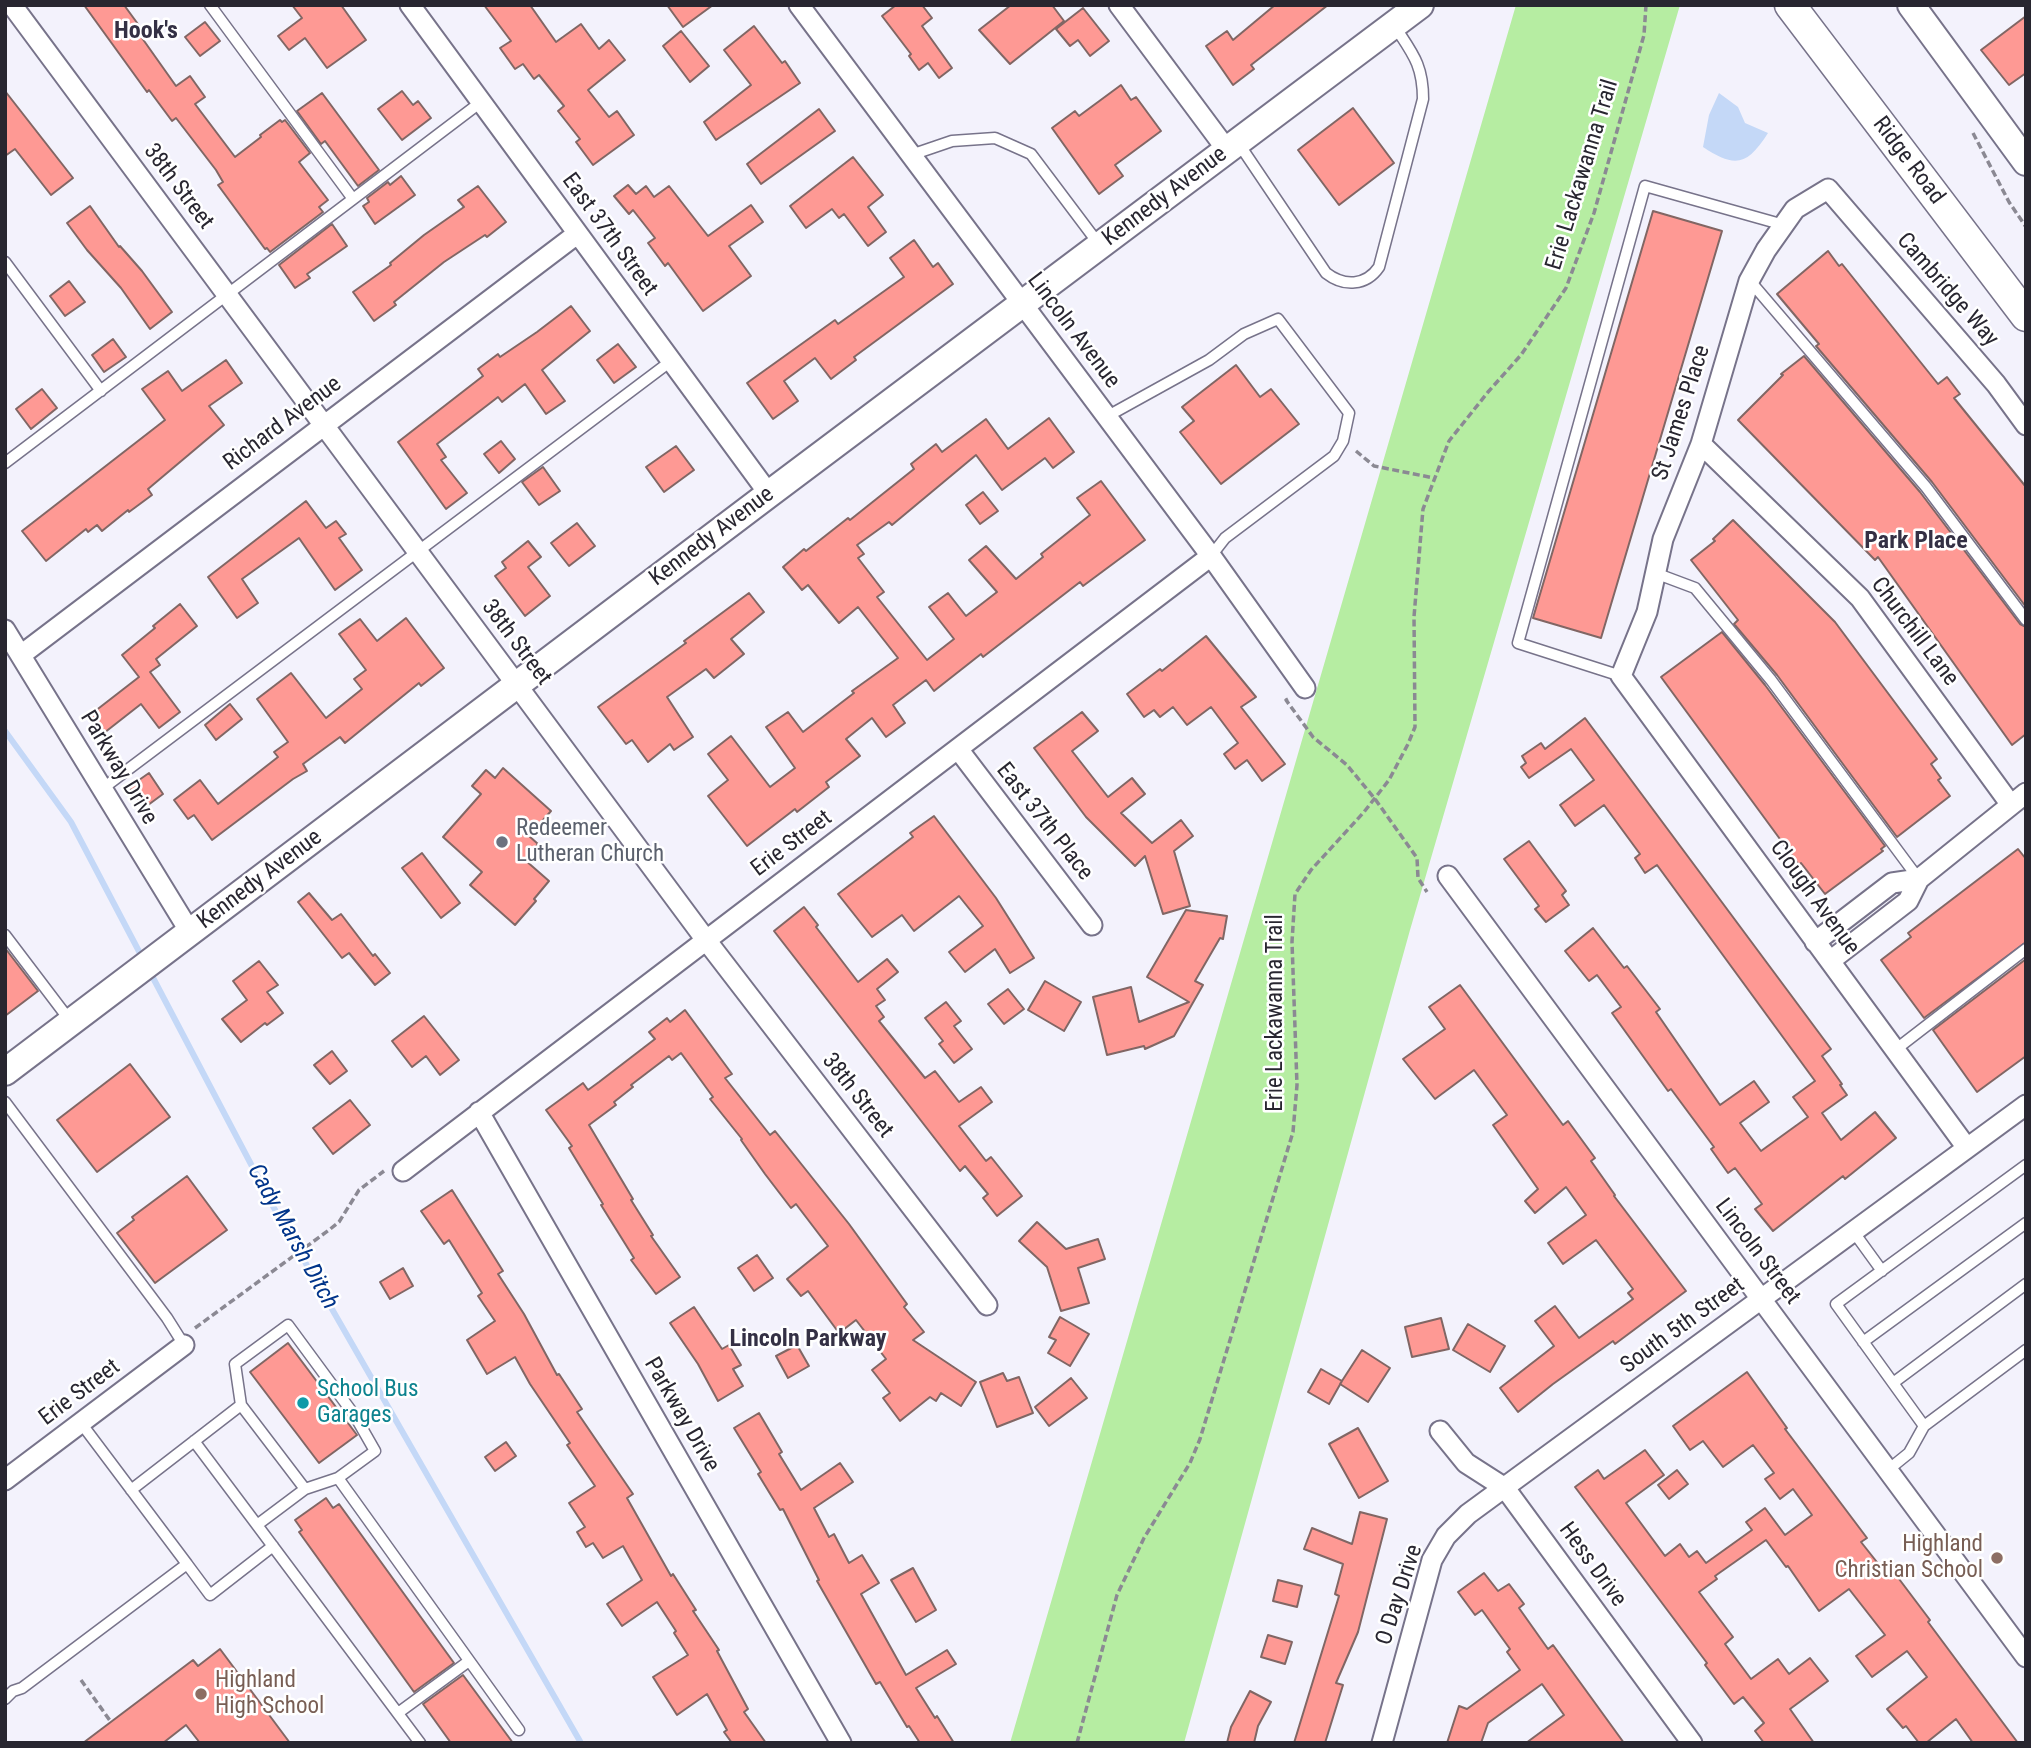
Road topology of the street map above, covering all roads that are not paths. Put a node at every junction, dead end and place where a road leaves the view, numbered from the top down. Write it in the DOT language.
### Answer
graph roads {
  1 [pos="12,5"];
  2 [pos="210,5"];
  3 [pos="410,5"];
  4 [pos="799,5"];
  5 [pos="1119,5"];
  6 [pos="1420,5"];
  7 [pos="1790,5"];
  8 [pos="1911,5"];
  9 [pos="1394,25"];
  10 [pos="481,102"];
  11 [pos="1232,146"];
  12 [pos="911,155"];
  13 [pos="2026,162"];
  14 [pos="1828,189"];
  15 [pos="353,199"];
  16 [pos="1784,225"];
  17 [pos="577,234"];
  18 [pos="1100,245"];
  19 [pos="5,262"];
  20 [pos="1749,281"];
  21 [pos="228,295"];
  22 [pos="1021,303"];
  23 [pos="2026,316"];
  24 [pos="671,360"];
  25 [pos="101,391"];
  26 [pos="1106,417"];
  27 [pos="323,424"];
  28 [pos="2026,425"];
  29 [pos="1701,444"];
  30 [pos="5,463"];
  31 [pos="769,494"];
  32 [pos="418,551"];
  33 [pos="1211,556"];
  34 [pos="1655,573"];
  35 [pos="2026,620"];
  36 [pos="5,629"];
  37 [pos="21,655"];
  38 [pos="1621,676"];
  39 [pos="518,686"];
  40 [pos="1305,688"];
  41 [pos="958,749"];
  42 [pos="102,789"];
  43 [pos="2019,799"];
  44 [pos="1448,876"];
  45 [pos="1919,879"];
  46 [pos="1092,925"];
  47 [pos="190,932"];
  48 [pos="5,935"];
  49 [pos="706,940"];
  50 [pos="1815,942"];
  51 [pos="2026,949"];
  52 [pos="1830,961"];
  53 [pos="71,1022"];
  54 [pos="1895,1050"];
  55 [pos="7,1067"];
  56 [pos="5,1102"];
  57 [pos="479,1112"];
  58 [pos="2023,1113"];
  59 [pos="1967,1148"];
  60 [pos="2026,1166"];
  61 [pos="403,1171"];
  62 [pos="2026,1223"];
  63 [pos="1853,1231"];
  64 [pos="1882,1270"];
  65 [pos="2026,1284"];
  66 [pos="1761,1299"];
  67 [pos="987,1305"];
  68 [pos="192,1342"];
  69 [pos="1863,1342"];
  70 [pos="2026,1350"];
  71 [pos="1893,1383"];
  72 [pos="241,1405"];
  73 [pos="80,1423"];
  74 [pos="1924,1426"];
  75 [pos="1440,1431"];
  76 [pos="194,1441"];
  77 [pos="1888,1470"];
  78 [pos="338,1478"];
  79 [pos="5,1480"];
  80 [pos="1505,1488"];
  81 [pos="305,1489"];
  82 [pos="131,1490"];
  83 [pos="257,1525"];
  84 [pos="273,1546"];
  85 [pos="187,1564"];
  86 [pos="2026,1657"];
  87 [pos="469,1661"];
  88 [pos="5,1699"];
  89 [pos="398,1713"];
  90 [pos="519,1730"];
  91 [pos="420,1743"];
  92 [pos="841,1743"];
  93 [pos="1381,1743"];
  94 [pos="1692,1743"];
  1 -- 21 [label="street, 38th Street"];
  2 -- 15 [label="lane"];
  3 -- 10 [label="street, East 37th Street"];
  4 -- 12 [label="street, Lincoln Avenue"];
  5 -- 11 [label="street"];
  6 -- 9 [label="street, Kennedy Avenue"];
  7 -- 23 [label="main road, Ridge Road"];
  8 -- 13 [label="street"];
  9 -- 11 [label="street, Kennedy Avenue"];
  9 -- 11 [label="lane"];
  10 -- 15 [label="lane"];
  10 -- 17 [label="street, East 37th Street"];
  11 -- 18 [label="street, Kennedy Avenue"];
  12 -- 18 [label="lane"];
  12 -- 22 [label="street, Lincoln Avenue"];
  14 -- 16 [label="street, St James Place"];
  14 -- 28 [label="street, Cambridge Way"];
  15 -- 21 [label="lane"];
  16 -- 20 [label="street, St James Place"];
  16 -- 38 [label="lane"];
  17 -- 24 [label="street, East 37th Street"];
  17 -- 27 [label="street, Richard Avenue"];
  18 -- 22 [label="street, Kennedy Avenue"];
  19 -- 25 [label="lane"];
  20 -- 29 [label="street, St James Place"];
  20 -- 35 [label="lane"];
  21 -- 25 [label="lane"];
  21 -- 27 [label="street, 38th Street"];
  22 -- 26 [label="street, Lincoln Avenue"];
  22 -- 31 [label="street, Kennedy Avenue"];
  24 -- 31 [label="street, East 37th Street"];
  24 -- 32 [label="lane"];
  25 -- 30 [label="lane"];
  26 -- 33 [label="street, Lincoln Avenue"];
  26 -- 33 [label="lane"];
  27 -- 32 [label="street, 38th Street"];
  27 -- 37 [label="street, Richard Avenue"];
  29 -- 34 [label="street, St James Place"];
  29 -- 43 [label="street, Churchill Lane"];
  31 -- 39 [label="street, Kennedy Avenue"];
  32 -- 39 [label="street, 38th Street"];
  32 -- 42 [label="lane"];
  33 -- 40 [label="street, Lincoln Avenue"];
  33 -- 41 [label="street, Erie Street"];
  34 -- 38 [label="street, St James Place"];
  34 -- 45 [label="lane"];
  36 -- 37 [label="street, Parkway Drive"];
  37 -- 42 [label="street, Parkway Drive"];
  38 -- 50 [label="street, Clough Avenue"];
  39 -- 47 [label="street, Kennedy Avenue"];
  39 -- 49 [label="street, 38th Street"];
  41 -- 46 [label="street, East 37th Place"];
  41 -- 49 [label="street, Erie Street"];
  42 -- 47 [label="street, Parkway Drive"];
  43 -- 45 [label="street"];
  44 -- 66 [label="street, Lincoln Street"];
  45 -- 50 [label="street"];
  45 -- 52 [label="street"];
  47 -- 53 [label="street, Kennedy Avenue"];
  48 -- 53 [label="lane"];
  49 -- 57 [label="street, Erie Street"];
  49 -- 67 [label="street, 38th Street"];
  50 -- 52 [label="street, Clough Avenue"];
  51 -- 54 [label="lane"];
  52 -- 54 [label="street, Clough Avenue"];
  53 -- 55 [label="street, Kennedy Avenue"];
  54 -- 59 [label="street, Clough Avenue"];
  56 -- 68 [label="lane"];
  57 -- 61 [label="street, Erie Street"];
  57 -- 92 [label="street, Parkway Drive"];
  58 -- 59 [label="street, South 5th Street"];
  59 -- 63 [label="street, South 5th Street"];
  60 -- 64 [label="lane"];
  62 -- 69 [label="lane"];
  63 -- 64 [label="lane"];
  63 -- 66 [label="street, South 5th Street"];
  64 -- 69 [label="lane"];
  65 -- 71 [label="lane"];
  66 -- 77 [label="street, Lincoln Street"];
  66 -- 80 [label="street, South 5th Street"];
  68 -- 73 [label="street, Erie Street"];
  69 -- 71 [label="lane"];
  70 -- 74 [label="lane"];
  71 -- 74 [label="lane"];
  72 -- 76 [label="lane"];
  72 -- 78 [label="lane"];
  72 -- 81 [label="lane"];
  73 -- 79 [label="street, Erie Street"];
  73 -- 82 [label="lane"];
  74 -- 77 [label="lane"];
  75 -- 80 [label="street, Hess Drive"];
  76 -- 82 [label="lane"];
  76 -- 83 [label="lane"];
  77 -- 86 [label="street, Lincoln Street"];
  78 -- 81 [label="lane"];
  78 -- 87 [label="lane"];
  80 -- 93 [label="street, O Day Drive"];
  80 -- 94 [label="street, Hess Drive"];
  81 -- 83 [label="lane"];
  82 -- 85 [label="lane"];
  83 -- 84 [label="lane"];
  84 -- 85 [label="lane"];
  84 -- 89 [label="lane"];
  85 -- 88 [label="lane"];
  87 -- 89 [label="lane"];
  87 -- 90 [label="lane"];
  89 -- 91 [label="lane"];
}
